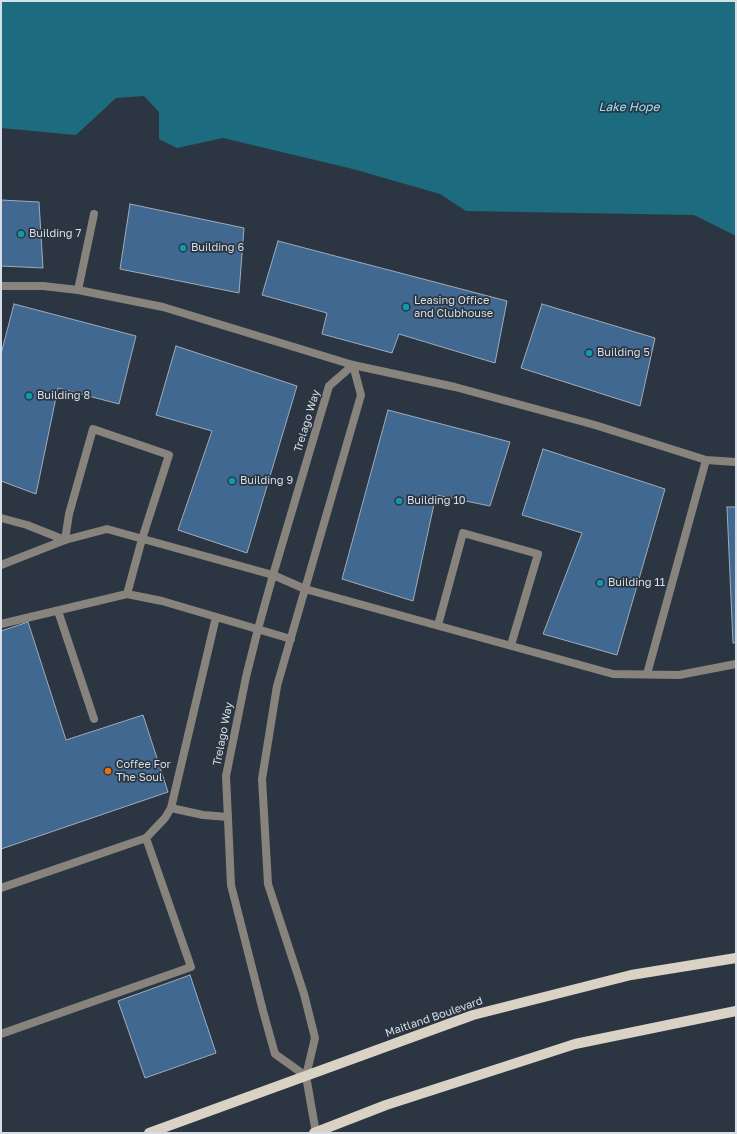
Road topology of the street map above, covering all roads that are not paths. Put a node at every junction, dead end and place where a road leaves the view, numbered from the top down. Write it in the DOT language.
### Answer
graph roads {
  1 [pos="94,214"];
  2 [pos="1,286"];
  3 [pos="78,290"];
  4 [pos="353,365"];
  5 [pos="706,460"];
  6 [pos="736,462"];
  7 [pos="1,518"];
  8 [pos="142,539"];
  9 [pos="65,540"];
  10 [pos="1,566"];
  11 [pos="273,575"];
  12 [pos="305,589"];
  13 [pos="127,594"];
  14 [pos="58,611"];
  15 [pos="216,617"];
  16 [pos="1,624"];
  17 [pos="438,625"];
  18 [pos="258,629"];
  19 [pos="291,639"];
  20 [pos="511,645"];
  21 [pos="736,664"];
  22 [pos="647,674"];
  23 [pos="94,719"];
  24 [pos="171,808"];
  25 [pos="228,817"];
  26 [pos="146,838"];
  27 [pos="1,888"];
  28 [pos="736,958"];
  29 [pos="736,1011"];
  30 [pos="1,1034"];
  31 [pos="306,1076"];
  32 [pos="149,1133"];
  33 [pos="315,1133"];
  1 -- 3 [label="street"];
  2 -- 3 [label="street"];
  3 -- 4 [label="street"];
  4 -- 5 [label="street"];
  4 -- 11 [label="street, Trelago Way"];
  4 -- 12 [label="street"];
  5 -- 6 [label="street"];
  5 -- 22 [label="street"];
  7 -- 9 [label="street"];
  8 -- 9 [label="street"];
  8 -- 9 [label="street"];
  8 -- 11 [label="street"];
  8 -- 13 [label="street"];
  9 -- 10 [label="street"];
  11 -- 12 [label="street"];
  11 -- 18 [label="street, Trelago Way"];
  12 -- 17 [label="street"];
  12 -- 19 [label="street"];
  13 -- 14 [label="street"];
  13 -- 15 [label="street"];
  14 -- 16 [label="street"];
  14 -- 23 [label="street"];
  15 -- 18 [label="street"];
  15 -- 24 [label="street"];
  17 -- 20 [label="street"];
  17 -- 20 [label="street"];
  18 -- 19 [label="street"];
  18 -- 25 [label="street, Trelago Way"];
  19 -- 31 [label="street"];
  20 -- 22 [label="street"];
  21 -- 22 [label="street"];
  24 -- 25 [label="street"];
  24 -- 26 [label="street"];
  25 -- 31 [label="street, Trelago Way"];
  26 -- 27 [label="street"];
  26 -- 30 [label="street"];
  28 -- 31 [label="main road, Maitland Boulevard"];
  29 -- 33 [label="main road"];
  31 -- 32 [label="main road, Maitland Boulevard"];
  31 -- 33 [label="street"];
}
